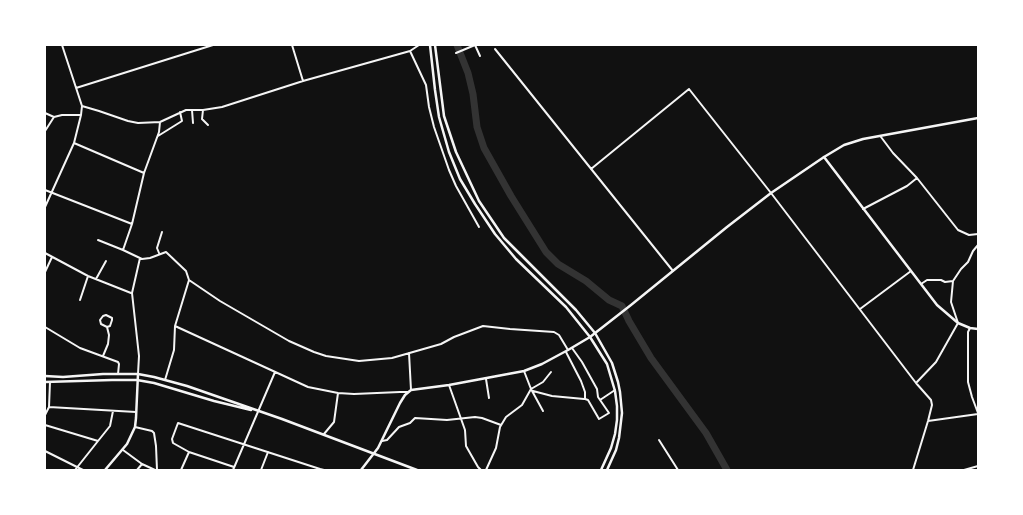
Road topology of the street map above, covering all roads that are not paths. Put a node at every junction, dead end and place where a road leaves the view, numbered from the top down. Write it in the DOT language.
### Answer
graph roads {
  1 [pos="62,45"];
  2 [pos="213,45"];
  3 [pos="292,45"];
  4 [pos="419,45"];
  5 [pos="430,45"];
  6 [pos="435,45"];
  7 [pos="475,45"];
  8 [pos="495,49"];
  9 [pos="410,51"];
  10 [pos="456,53"];
  11 [pos="480,56"];
  12 [pos="303,81"];
  13 [pos="76,88"];
  14 [pos="82,106"];
  15 [pos="192,110"];
  16 [pos="203,110"];
  17 [pos="180,112"];
  18 [pos="45,113"];
  19 [pos="81,116"];
  20 [pos="54,117"];
  21 [pos="978,118"];
  22 [pos="160,122"];
  23 [pos="193,123"];
  24 [pos="208,125"];
  25 [pos="45,132"];
  26 [pos="158,136"];
  27 [pos="881,136"];
  28 [pos="74,144"];
  29 [pos="824,157"];
  30 [pos="590,169"];
  31 [pos="144,173"];
  32 [pos="917,178"];
  33 [pos="45,190"];
  34 [pos="51,192"];
  35 [pos="771,193"];
  36 [pos="45,207"];
  37 [pos="863,210"];
  38 [pos="132,224"];
  39 [pos="479,226"];
  40 [pos="162,232"];
  41 [pos="978,234"];
  42 [pos="98,240"];
  43 [pos="978,245"];
  44 [pos="123,250"];
  45 [pos="45,253"];
  46 [pos="159,254"];
  47 [pos="52,257"];
  48 [pos="140,258"];
  49 [pos="106,261"];
  50 [pos="910,271"];
  51 [pos="45,272"];
  52 [pos="673,272"];
  53 [pos="88,276"];
  54 [pos="96,279"];
  55 [pos="189,280"];
  56 [pos="953,281"];
  57 [pos="921,284"];
  58 [pos="132,293"];
  59 [pos="80,300"];
  60 [pos="860,309"];
  61 [pos="958,323"];
  62 [pos="175,326"];
  63 [pos="45,327"];
  64 [pos="107,327"];
  65 [pos="970,328"];
  66 [pos="978,329"];
  67 [pos="595,333"];
  68 [pos="590,337"];
  69 [pos="572,348"];
  70 [pos="567,351"];
  71 [pos="409,353"];
  72 [pos="102,356"];
  73 [pos="524,370"];
  74 [pos="275,372"];
  75 [pos="551,372"];
  76 [pos="118,374"];
  77 [pos="138,374"];
  78 [pos="45,376"];
  79 [pos="486,379"];
  80 [pos="137,380"];
  81 [pos="165,380"];
  82 [pos="45,382"];
  83 [pos="50,382"];
  84 [pos="916,383"];
  85 [pos="449,385"];
  86 [pos="532,390"];
  87 [pos="615,390"];
  88 [pos="409,391"];
  89 [pos="338,393"];
  90 [pos="489,398"];
  91 [pos="585,399"];
  92 [pos="600,400"];
  93 [pos="49,407"];
  94 [pos="113,411"];
  95 [pos="258,411"];
  96 [pos="543,411"];
  97 [pos="136,412"];
  98 [pos="978,413"];
  99 [pos="45,415"];
  100 [pos="461,418"];
  101 [pos="928,421"];
  102 [pos="45,425"];
  103 [pos="501,426"];
  104 [pos="135,427"];
  105 [pos="324,434"];
  106 [pos="382,440"];
  107 [pos="658,440"];
  108 [pos="98,441"];
  109 [pos="244,445"];
  110 [pos="45,450"];
  111 [pos="123,450"];
  112 [pos="189,452"];
  113 [pos="268,452"];
  114 [pos="374,453"];
  115 [pos="142,464"];
  116 [pos="978,466"];
  117 [pos="76,468"];
  118 [pos="233,469"];
  119 [pos="320,469"];
  120 [pos="83,470"];
  121 [pos="105,470"];
  122 [pos="137,470"];
  123 [pos="156,470"];
  124 [pos="181,470"];
  125 [pos="261,470"];
  126 [pos="324,470"];
  127 [pos="361,470"];
  128 [pos="416,470"];
  129 [pos="481,470"];
  130 [pos="486,470"];
  131 [pos="601,470"];
  132 [pos="607,470"];
  133 [pos="678,470"];
  134 [pos="913,470"];
  135 [pos="964,470"];
  1 -- 13 [label="street"];
  2 -- 13 [label="street"];
  3 -- 12 [label="street"];
  4 -- 9 [label="street"];
  5 -- 68 [label="main road"];
  6 -- 67 [label="main road"];
  7 -- 10 [label="street"];
  7 -- 11 [label="street"];
  8 -- 30 [label="street"];
  9 -- 12 [label="street"];
  9 -- 39 [label="street"];
  12 -- 16 [label="street"];
  13 -- 14 [label="street"];
  14 -- 19 [label="street"];
  14 -- 22 [label="street"];
  15 -- 16 [label="street"];
  15 -- 17 [label="street"];
  15 -- 23 [label="street"];
  16 -- 24 [label="street"];
  17 -- 22 [label="street"];
  17 -- 26 [label="street"];
  18 -- 20 [label="street"];
  19 -- 20 [label="street"];
  19 -- 28 [label="street"];
  20 -- 25 [label="street"];
  21 -- 27 [label="main road"];
  22 -- 26 [label="street"];
  26 -- 31 [label="street"];
  27 -- 29 [label="main road"];
  27 -- 32 [label="street"];
  28 -- 31 [label="street"];
  28 -- 34 [label="street"];
  29 -- 35 [label="main road"];
  29 -- 37 [label="main road"];
  30 -- 35 [label="street"];
  30 -- 52 [label="street"];
  31 -- 38 [label="street"];
  32 -- 37 [label="street"];
  32 -- 41 [label="street"];
  33 -- 34 [label="street"];
  34 -- 36 [label="street"];
  34 -- 38 [label="street"];
  35 -- 52 [label="main road"];
  35 -- 60 [label="street"];
  37 -- 50 [label="main road"];
  38 -- 44 [label="street"];
  40 -- 46 [label="street"];
  42 -- 44 [label="street"];
  43 -- 56 [label="street"];
  44 -- 48 [label="street"];
  45 -- 47 [label="street"];
  46 -- 48 [label="street"];
  46 -- 55 [label="street"];
  47 -- 51 [label="street"];
  47 -- 53 [label="street"];
  48 -- 58 [label="street"];
  49 -- 54 [label="street"];
  50 -- 57 [label="main road"];
  50 -- 60 [label="street"];
  52 -- 67 [label="main road"];
  53 -- 54 [label="street"];
  53 -- 59 [label="street"];
  54 -- 58 [label="street"];
  55 -- 62 [label="street"];
  55 -- 71 [label="street"];
  56 -- 57 [label="street"];
  56 -- 61 [label="street"];
  57 -- 61 [label="main road"];
  58 -- 77 [label="street"];
  60 -- 84 [label="street"];
  61 -- 65 [label="main road"];
  61 -- 84 [label="street"];
  62 -- 74 [label="street"];
  62 -- 81 [label="street"];
  63 -- 72 [label="street"];
  64 -- 64 [label="street"];
  64 -- 72 [label="street"];
  65 -- 66 [label="main road"];
  65 -- 98 [label="street"];
  67 -- 68 [label="main road"];
  67 -- 132 [label="main road"];
  68 -- 69 [label="main road"];
  68 -- 87 [label="main road"];
  69 -- 70 [label="main road"];
  69 -- 92 [label="street"];
  70 -- 71 [label="street"];
  70 -- 73 [label="main road"];
  70 -- 91 [label="street"];
  71 -- 88 [label="street"];
  72 -- 76 [label="street"];
  73 -- 79 [label="main road"];
  73 -- 86 [label="street"];
  74 -- 89 [label="street"];
  74 -- 95 [label="street"];
  75 -- 86 [label="street"];
  76 -- 77 [label="main road"];
  76 -- 78 [label="main road"];
  77 -- 80 [label="main road"];
  77 -- 81 [label="main road"];
  79 -- 85 [label="main road"];
  79 -- 90 [label="street"];
  80 -- 83 [label="main road"];
  80 -- 95 [label="main road"];
  80 -- 97 [label="main road"];
  81 -- 95 [label="main road"];
  82 -- 83 [label="main road"];
  83 -- 93 [label="street"];
  84 -- 101 [label="street"];
  85 -- 88 [label="main road"];
  85 -- 100 [label="street"];
  86 -- 91 [label="street"];
  86 -- 96 [label="street"];
  86 -- 103 [label="street"];
  87 -- 92 [label="street"];
  87 -- 131 [label="main road"];
  88 -- 89 [label="street"];
  88 -- 106 [label="main road"];
  89 -- 105 [label="street"];
  91 -- 92 [label="street"];
  93 -- 94 [label="street"];
  93 -- 99 [label="street"];
  94 -- 97 [label="street"];
  94 -- 108 [label="street"];
  95 -- 105 [label="main road"];
  95 -- 109 [label="street"];
  97 -- 104 [label="main road"];
  98 -- 101 [label="street"];
  100 -- 103 [label="street"];
  100 -- 106 [label="street"];
  100 -- 129 [label="street"];
  101 -- 134 [label="street"];
  102 -- 108 [label="street"];
  103 -- 130 [label="street"];
  104 -- 111 [label="main road"];
  104 -- 123 [label="street"];
  105 -- 114 [label="main road"];
  106 -- 114 [label="main road"];
  107 -- 133 [label="street"];
  108 -- 117 [label="street"];
  109 -- 112 [label="street"];
  109 -- 113 [label="street"];
  109 -- 118 [label="street"];
  110 -- 117 [label="street"];
  111 -- 115 [label="street"];
  111 -- 121 [label="main road"];
  112 -- 118 [label="street"];
  112 -- 124 [label="street"];
  113 -- 119 [label="street"];
  113 -- 125 [label="street"];
  114 -- 127 [label="main road"];
  114 -- 128 [label="main road"];
  115 -- 122 [label="street"];
  115 -- 123 [label="street"];
  116 -- 135 [label="street"];
  117 -- 120 [label="street"];
  119 -- 126 [label="street"];
}
